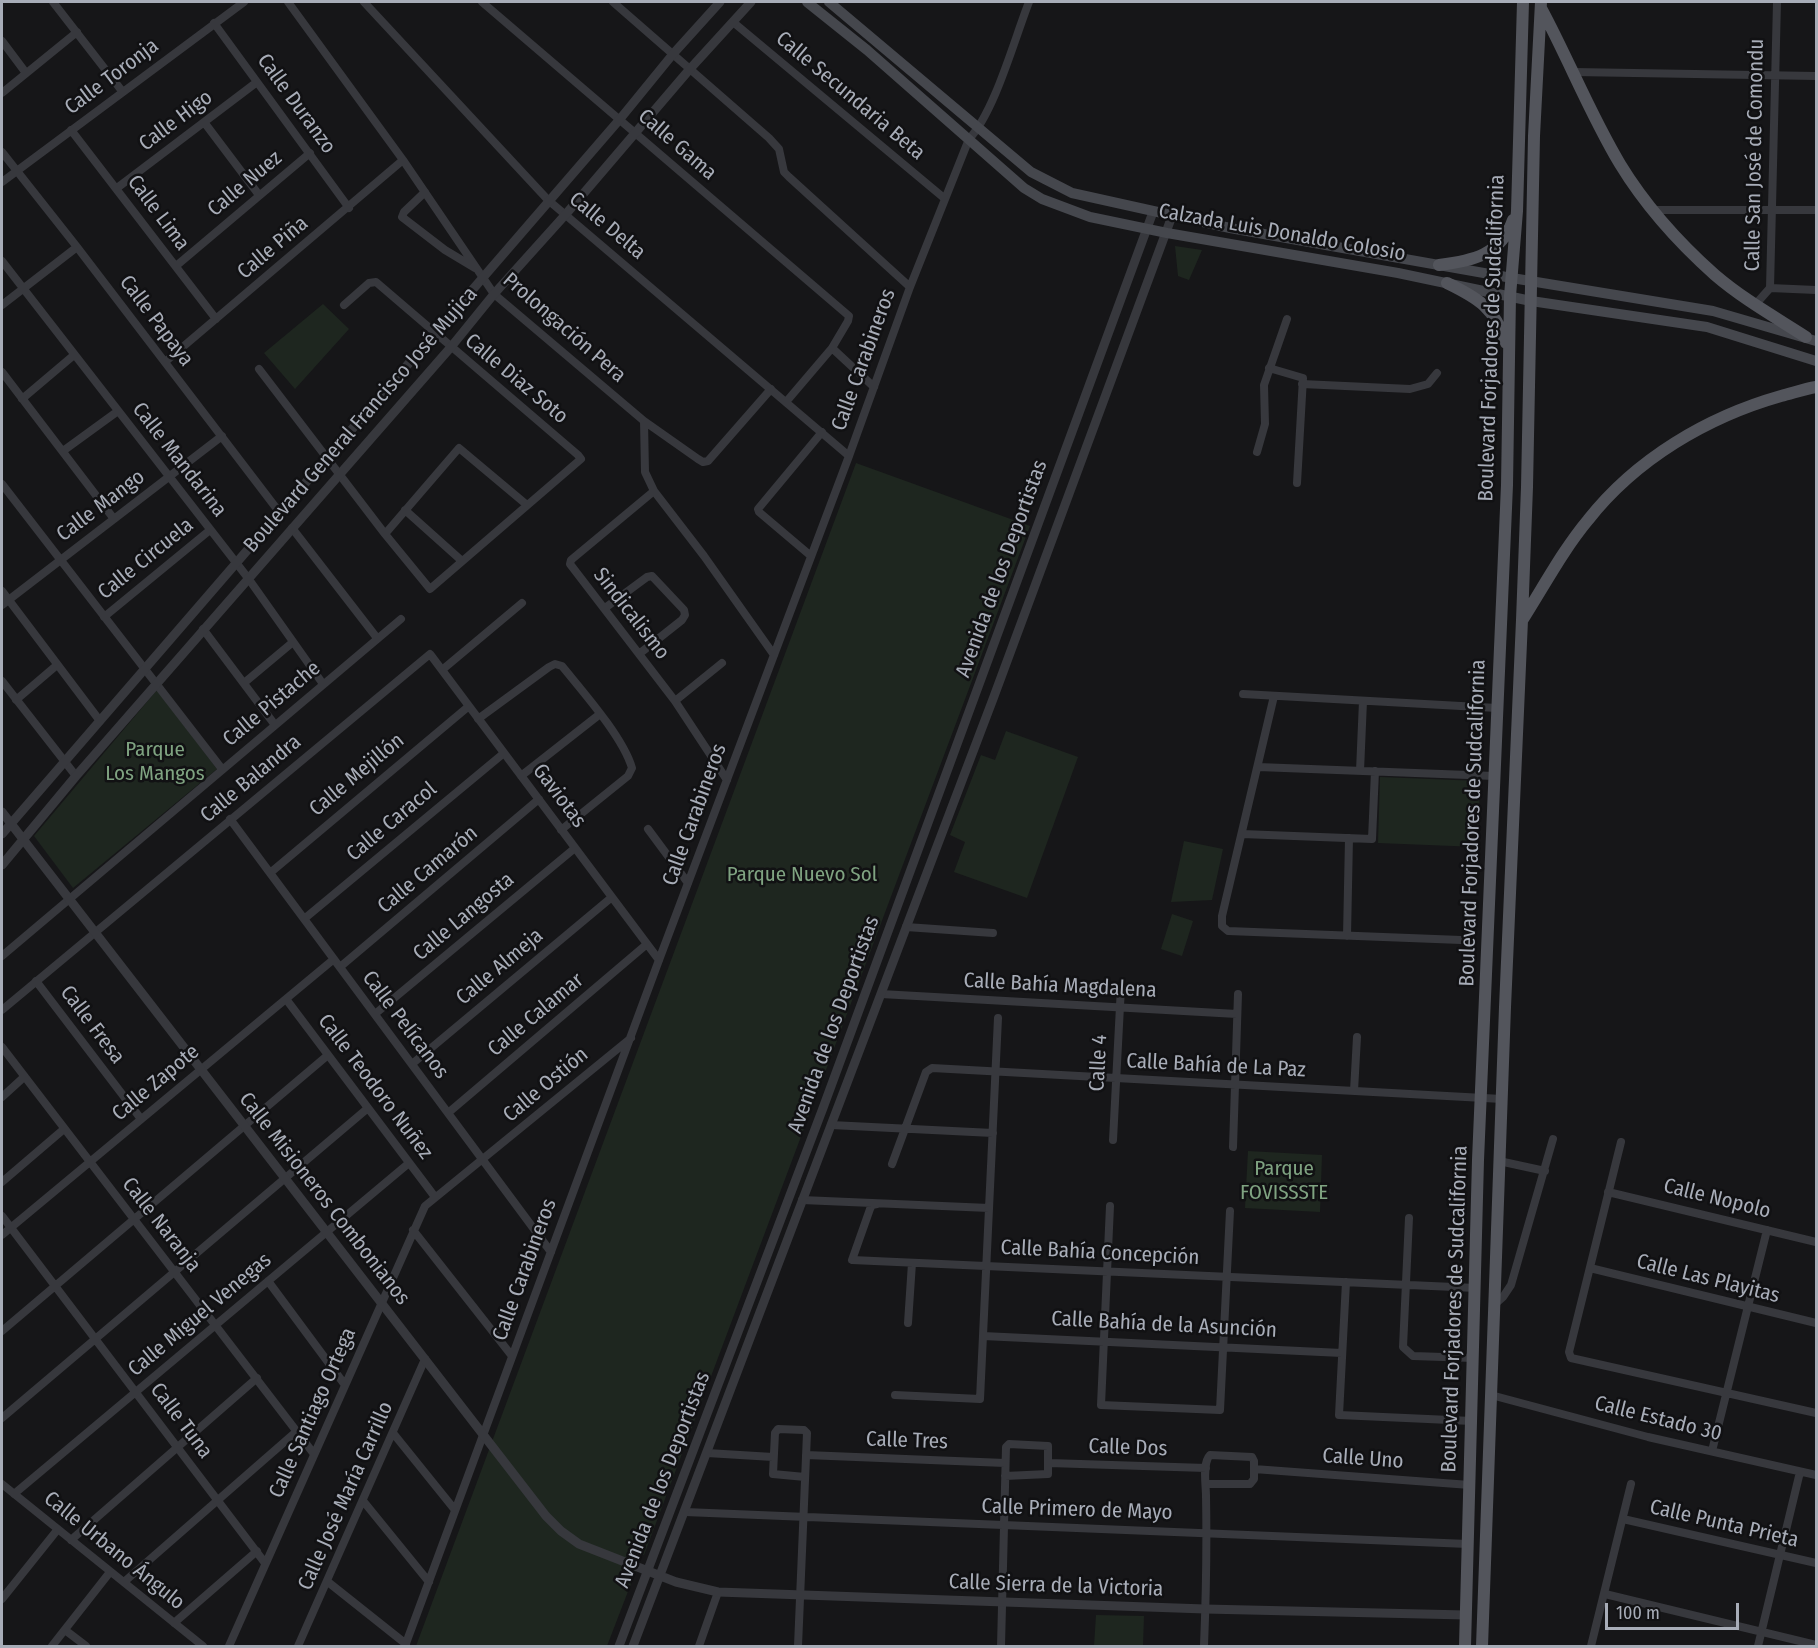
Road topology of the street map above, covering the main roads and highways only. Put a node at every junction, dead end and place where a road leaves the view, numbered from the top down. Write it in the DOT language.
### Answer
graph roads {
  1 [pos="807,2"];
  2 [pos="829,2"];
  3 [pos="1524,2"];
  4 [pos="1541,5"];
  5 [pos="1540,32"];
  6 [pos="1521,53"];
  7 [pos="1519,110"];
  8 [pos="1534,136"];
  9 [pos="1517,211"];
  10 [pos="1388,255"];
  11 [pos="1439,265"];
  12 [pos="1366,267"];
  13 [pos="1512,278"];
  14 [pos="1531,281"];
  15 [pos="1447,283"];
  16 [pos="1510,296"];
  17 [pos="1531,301"];
  18 [pos="1811,339"];
  19 [pos="1509,354"];
  20 [pos="1816,361"];
  21 [pos="1816,387"];
  22 [pos="1507,485"];
  23 [pos="1527,487"];
  24 [pos="1522,620"];
  25 [pos="1496,729"];
  26 [pos="1517,730"];
  27 [pos="1465,1647"];
  28 [pos="1482,1647"];
  1 -- 12 [label="main road, Calzada Luis Donaldo Colosio"];
  2 -- 10 [label="main road, Calzada Luis Donaldo Colosio"];
  3 -- 6 [label="main road, Boulevard Forjadores de Sudcalifornia"];
  4 -- 5 [label="main road, Boulevard Forjadores de Sudcalifornia"];
  4 -- 18 [label="main road"];
  5 -- 6 [label="main road"];
  5 -- 8 [label="main road, Boulevard Forjadores de Sudcalifornia"];
  6 -- 7 [label="main road, Boulevard Forjadores de Sudcalifornia"];
  7 -- 8 [label="main road"];
  7 -- 9 [label="main road, Boulevard Forjadores de Sudcalifornia"];
  8 -- 14 [label="main road, Boulevard Forjadores de Sudcalifornia"];
  9 -- 11 [label="main road"];
  9 -- 13 [label="main road, Boulevard Forjadores de Sudcalifornia"];
  10 -- 11 [label="main road, Calzada Luis Donaldo Colosio"];
  10 -- 12 [label="main road"];
  11 -- 13 [label="main road, Calzada Luis Donaldo Colosio"];
  12 -- 15 [label="main road, Calzada Luis Donaldo Colosio"];
  13 -- 14 [label="main road, Calzada Luis Donaldo Colosio"];
  13 -- 16 [label="main road, Boulevard Forjadores de Sudcalifornia"];
  14 -- 17 [label="main road, Boulevard Forjadores de Sudcalifornia"];
  14 -- 18 [label="main road, Calzada Luis Donaldo Colosio"];
  15 -- 16 [label="main road, Calzada Luis Donaldo Colosio"];
  15 -- 19 [label="main road"];
  16 -- 17 [label="main road, Calzada Luis Donaldo Colosio"];
  16 -- 19 [label="main road, Boulevard Forjadores de Sudcalifornia"];
  17 -- 20 [label="main road, Calzada Luis Donaldo Colosio"];
  17 -- 23 [label="main road, Boulevard Forjadores de Sudcalifornia"];
  19 -- 22 [label="main road, Boulevard Forjadores de Sudcalifornia"];
  21 -- 24 [label="main road"];
  22 -- 23 [label="main road"];
  22 -- 25 [label="main road, Boulevard Forjadores de Sudcalifornia"];
  23 -- 24 [label="main road, Boulevard Forjadores de Sudcalifornia"];
  24 -- 26 [label="main road, Boulevard Forjadores de Sudcalifornia"];
  25 -- 26 [label="main road"];
  25 -- 27 [label="main road, Boulevard Forjadores de Sudcalifornia"];
  26 -- 28 [label="main road, Boulevard Forjadores de Sudcalifornia"];
}
